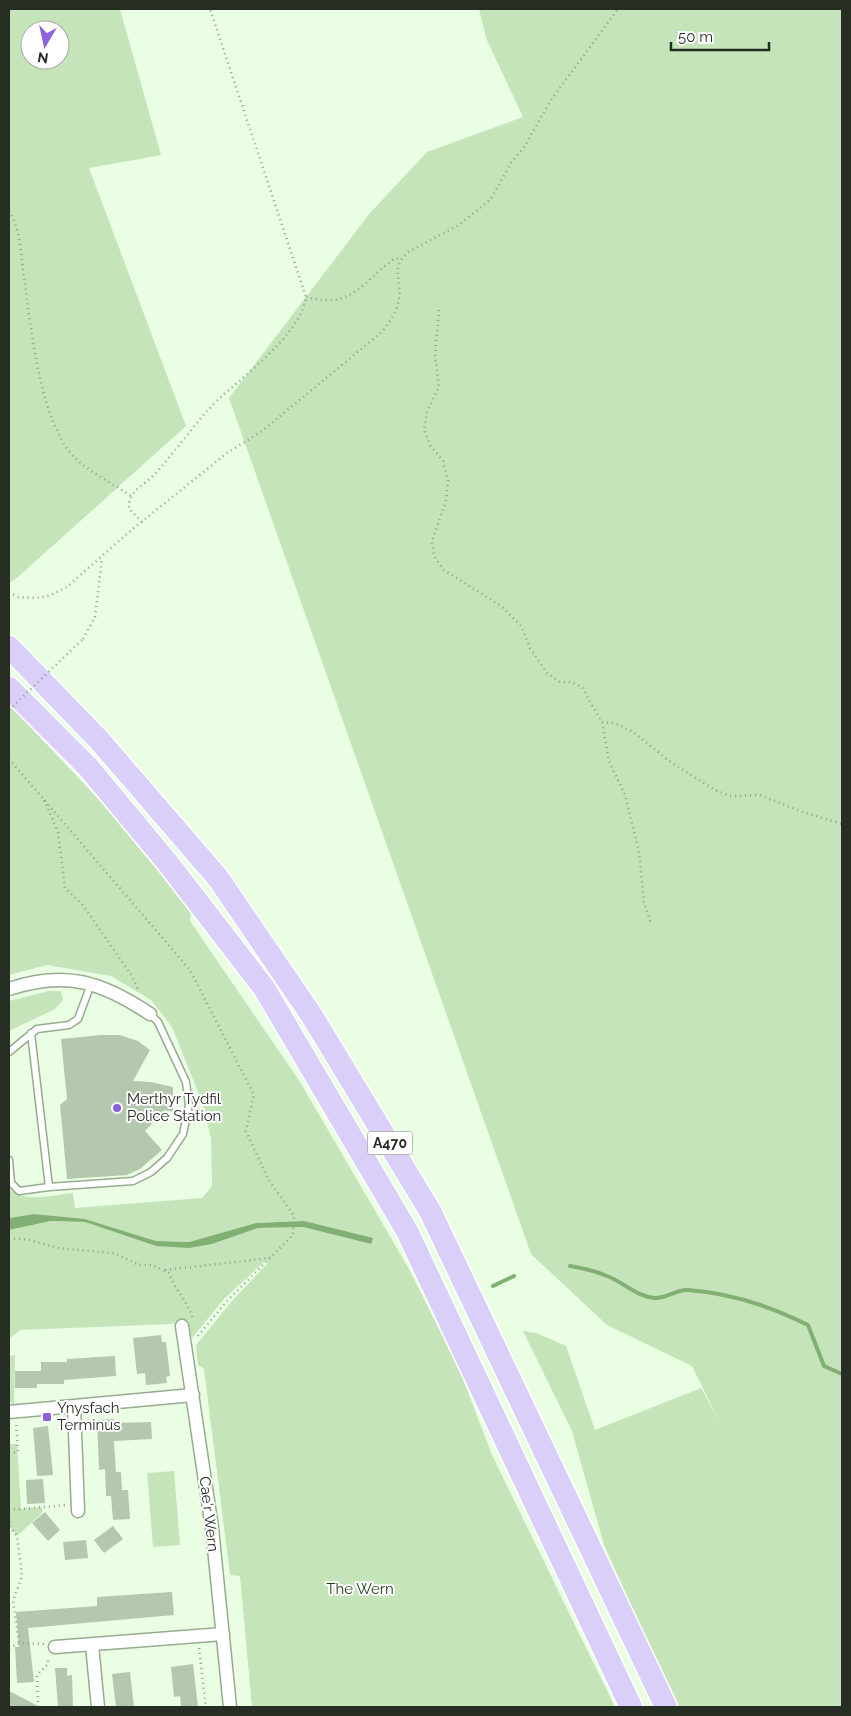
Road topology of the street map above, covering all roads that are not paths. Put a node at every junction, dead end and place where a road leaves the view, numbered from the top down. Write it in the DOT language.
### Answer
graph roads {
  1 [pos="9,647"];
  2 [pos="9,688"];
  3 [pos="90,984"];
  4 [pos="9,988"];
  5 [pos="150,1014"];
  6 [pos="31,1033"];
  7 [pos="9,1052"];
  8 [pos="9,1160"];
  9 [pos="49,1187"];
  10 [pos="188,1323"];
  11 [pos="193,1395"];
  12 [pos="74,1406"];
  13 [pos="12,1412"];
  14 [pos="78,1507"];
  15 [pos="223,1634"];
  16 [pos="52,1645"];
  17 [pos="92,1645"];
  18 [pos="98,1707"];
  19 [pos="230,1707"];
  20 [pos="631,1707"];
  21 [pos="666,1707"];
  1 -- 21 [label="highway, A470"];
  2 -- 20 [label="highway, A470"];
  3 -- 4 [label="street"];
  3 -- 5 [label="street"];
  3 -- 6 [label="lane"];
  5 -- 9 [label="lane"];
  6 -- 7 [label="lane"];
  6 -- 9 [label="lane"];
  8 -- 9 [label="lane"];
  10 -- 11 [label="street, Cae'r Wern"];
  11 -- 12 [label="street"];
  11 -- 15 [label="street, Cae'r Wern"];
  12 -- 13 [label="street"];
  12 -- 14 [label="street"];
  15 -- 17 [label="street"];
  15 -- 19 [label="street, Cae'r Wern"];
  16 -- 17 [label="street"];
  17 -- 18 [label="street"];
}
